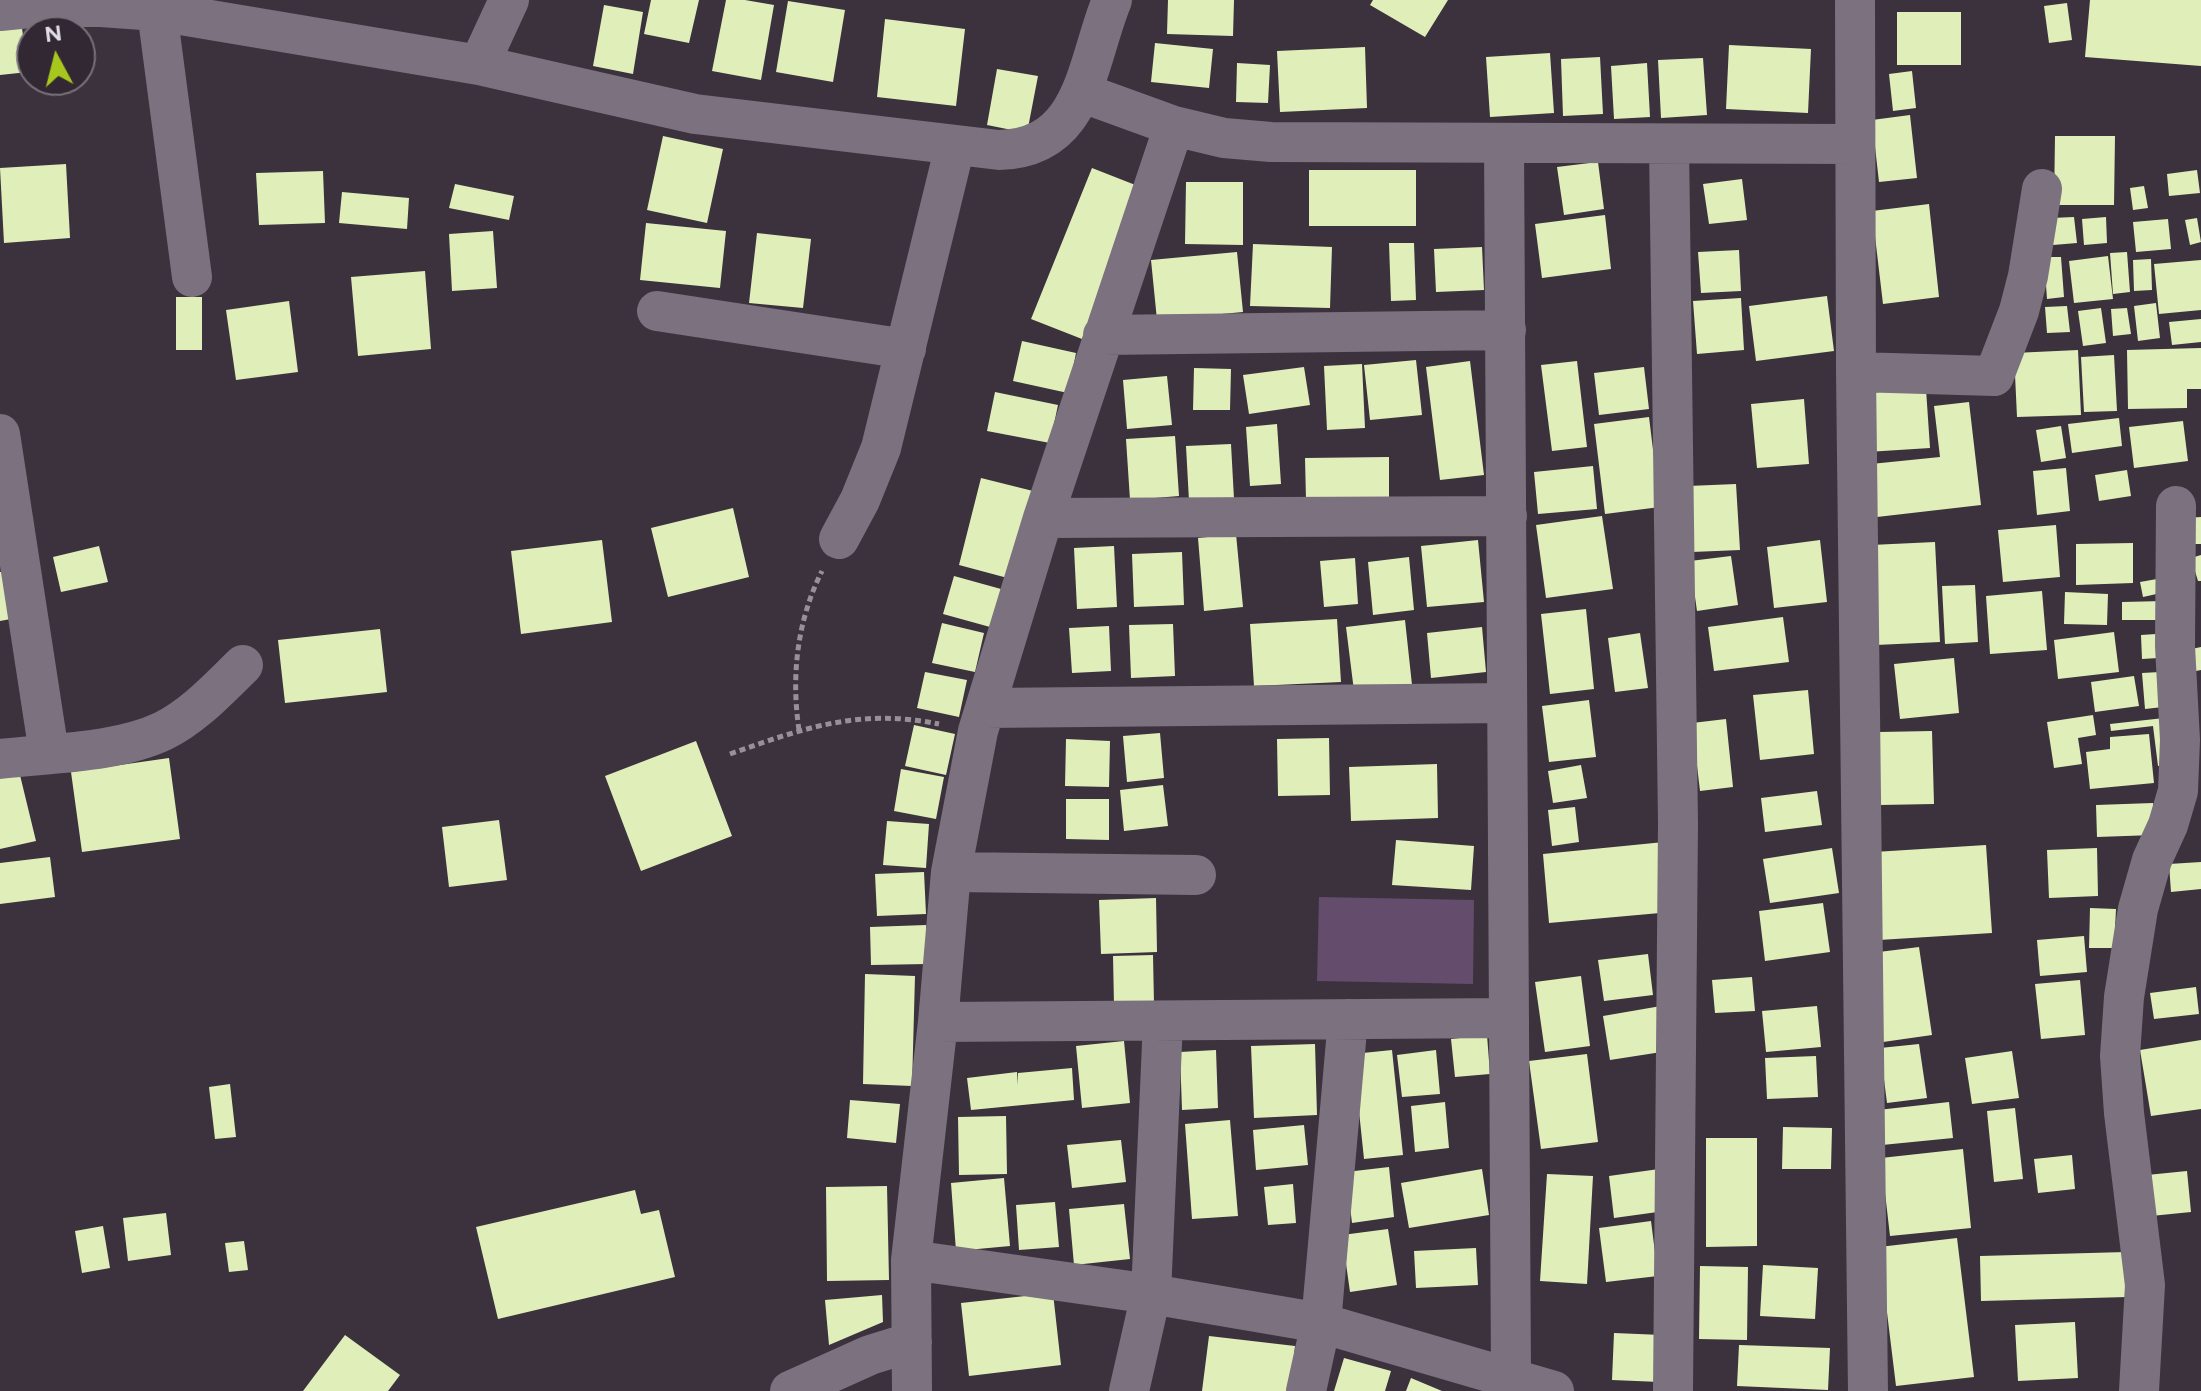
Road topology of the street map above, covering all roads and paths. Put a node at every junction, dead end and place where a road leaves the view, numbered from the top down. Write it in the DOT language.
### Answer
graph roads {
  1 [pos="509,0"];
  2 [pos="1112,0"];
  3 [pos="1855,0"];
  4 [pos="0,11"];
  5 [pos="157,11"];
  6 [pos="479,65"];
  7 [pos="1083,93"];
  8 [pos="1174,126"];
  9 [pos="1504,144"];
  10 [pos="1669,144"];
  11 [pos="1855,144"];
  12 [pos="955,146"];
  13 [pos="2042,189"];
  14 [pos="192,277"];
  15 [pos="657,311"];
  16 [pos="1506,330"];
  17 [pos="1103,335"];
  18 [pos="906,349"];
  19 [pos="1856,372"];
  20 [pos="0,434"];
  21 [pos="2176,506"];
  22 [pos="6,510"];
  23 [pos="1507,516"];
  24 [pos="1043,518"];
  25 [pos="839,539"];
  26 [pos="243,665"];
  27 [pos="1507,703"];
  28 [pos="982,720"];
  29 [pos="799,730"];
  30 [pos="49,753"];
  31 [pos="730,754"];
  32 [pos="0,759"];
  33 [pos="951,872"];
  34 [pos="1196,875"];
  35 [pos="1509,1018"];
  36 [pos="1348,1019"];
  37 [pos="1163,1021"];
  38 [pos="938,1022"];
  39 [pos="911,1260"];
  40 [pos="1151,1294"];
  41 [pos="1321,1323"];
  42 [pos="912,1342"];
  43 [pos="1511,1377"];
  44 [pos="790,1391"];
  45 [pos="912,1391"];
  46 [pos="1129,1391"];
  47 [pos="1306,1391"];
  48 [pos="1554,1391"];
  49 [pos="1673,1391"];
  50 [pos="1868,1391"];
  51 [pos="2139,1391"];
  1 -- 6 [label="street"];
  2 -- 7 [label="street"];
  3 -- 11 [label="street"];
  4 -- 5 [label="street"];
  5 -- 6 [label="street"];
  5 -- 14 [label="street"];
  6 -- 12 [label="street"];
  7 -- 8 [label="street"];
  7 -- 12 [label="street"];
  8 -- 9 [label="street"];
  8 -- 17 [label="street"];
  9 -- 10 [label="street"];
  9 -- 16 [label="street"];
  10 -- 11 [label="street"];
  10 -- 49 [label="street"];
  11 -- 19 [label="street"];
  12 -- 18 [label="street"];
  13 -- 19 [label="street"];
  15 -- 18 [label="street"];
  16 -- 17 [label="street"];
  16 -- 23 [label="street"];
  17 -- 24 [label="street"];
  18 -- 25 [label="street"];
  19 -- 50 [label="street"];
  20 -- 22 [label="street"];
  21 -- 51 [label="street"];
  22 -- 30 [label="street"];
  23 -- 24 [label="street"];
  23 -- 27 [label="street"];
  24 -- 28 [label="street"];
  25 -- 29 [label="path"];
  26 -- 30 [label="street"];
  27 -- 28 [label="street"];
  27 -- 35 [label="street"];
  28 -- 29 [label="path"];
  28 -- 33 [label="street"];
  29 -- 31 [label="path"];
  30 -- 32 [label="street"];
  33 -- 34 [label="street"];
  33 -- 38 [label="street"];
  35 -- 36 [label="street"];
  35 -- 43 [label="street"];
  36 -- 37 [label="street"];
  36 -- 41 [label="street"];
  37 -- 38 [label="street"];
  37 -- 40 [label="street"];
  38 -- 39 [label="street"];
  39 -- 40 [label="street"];
  39 -- 42 [label="street"];
  40 -- 41 [label="street"];
  40 -- 46 [label="street"];
  41 -- 43 [label="street"];
  41 -- 47 [label="street"];
  42 -- 44 [label="street"];
  42 -- 45 [label="street"];
  43 -- 48 [label="street"];
}
